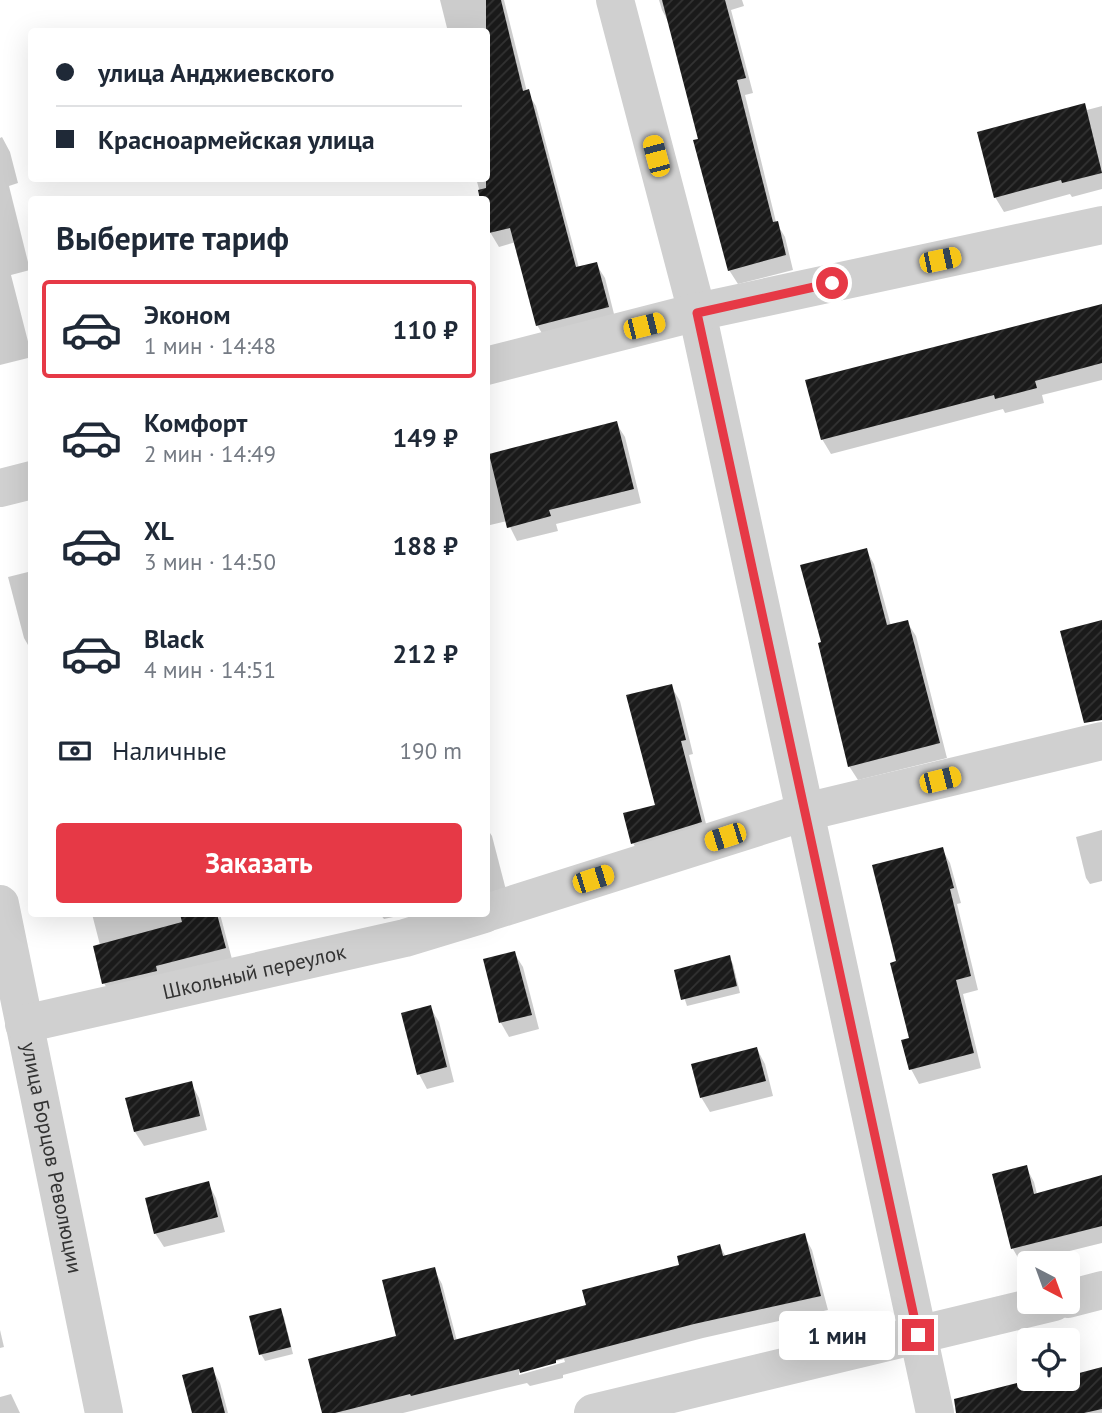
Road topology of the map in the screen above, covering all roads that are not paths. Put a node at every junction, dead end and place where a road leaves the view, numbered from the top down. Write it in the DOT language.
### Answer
graph roads {
  1 [pos="615,0"];
  2 [pos="1102,225"];
  3 [pos="697,313"];
  4 [pos="490,365"];
  5 [pos="28,481"];
  6 [pos="0,488"];
  7 [pos="1102,741"];
  8 [pos="805,812"];
  9 [pos="0,904"];
  10 [pos="490,911"];
  11 [pos="472,917"];
  12 [pos="24,1024"];
  13 [pos="1102,1290"];
  14 [pos="1080,1296"];
  15 [pos="1017,1311"];
  16 [pos="918,1335"];
  17 [pos="104,1413"];
  18 [pos="593,1413"];
  19 [pos="935,1413"];
  1 -- 3 [label="street"];
  2 -- 3 [label="street"];
  3 -- 4 [label="street"];
  3 -- 8 [label="street"];
  5 -- 6 [label="street"];
  7 -- 8 [label="street, Школьный переулок"];
  8 -- 10 [label="street, Школьный переулок"];
  8 -- 16 [label="street"];
  9 -- 12 [label="street, улица Борцов Революции"];
  11 -- 12 [label="street, Школьный переулок"];
  12 -- 17 [label="street, улица Борцов Революции"];
  13 -- 14 [label="street"];
  15 -- 16 [label="street"];
  16 -- 18 [label="street"];
  16 -- 19 [label="street"];
}
